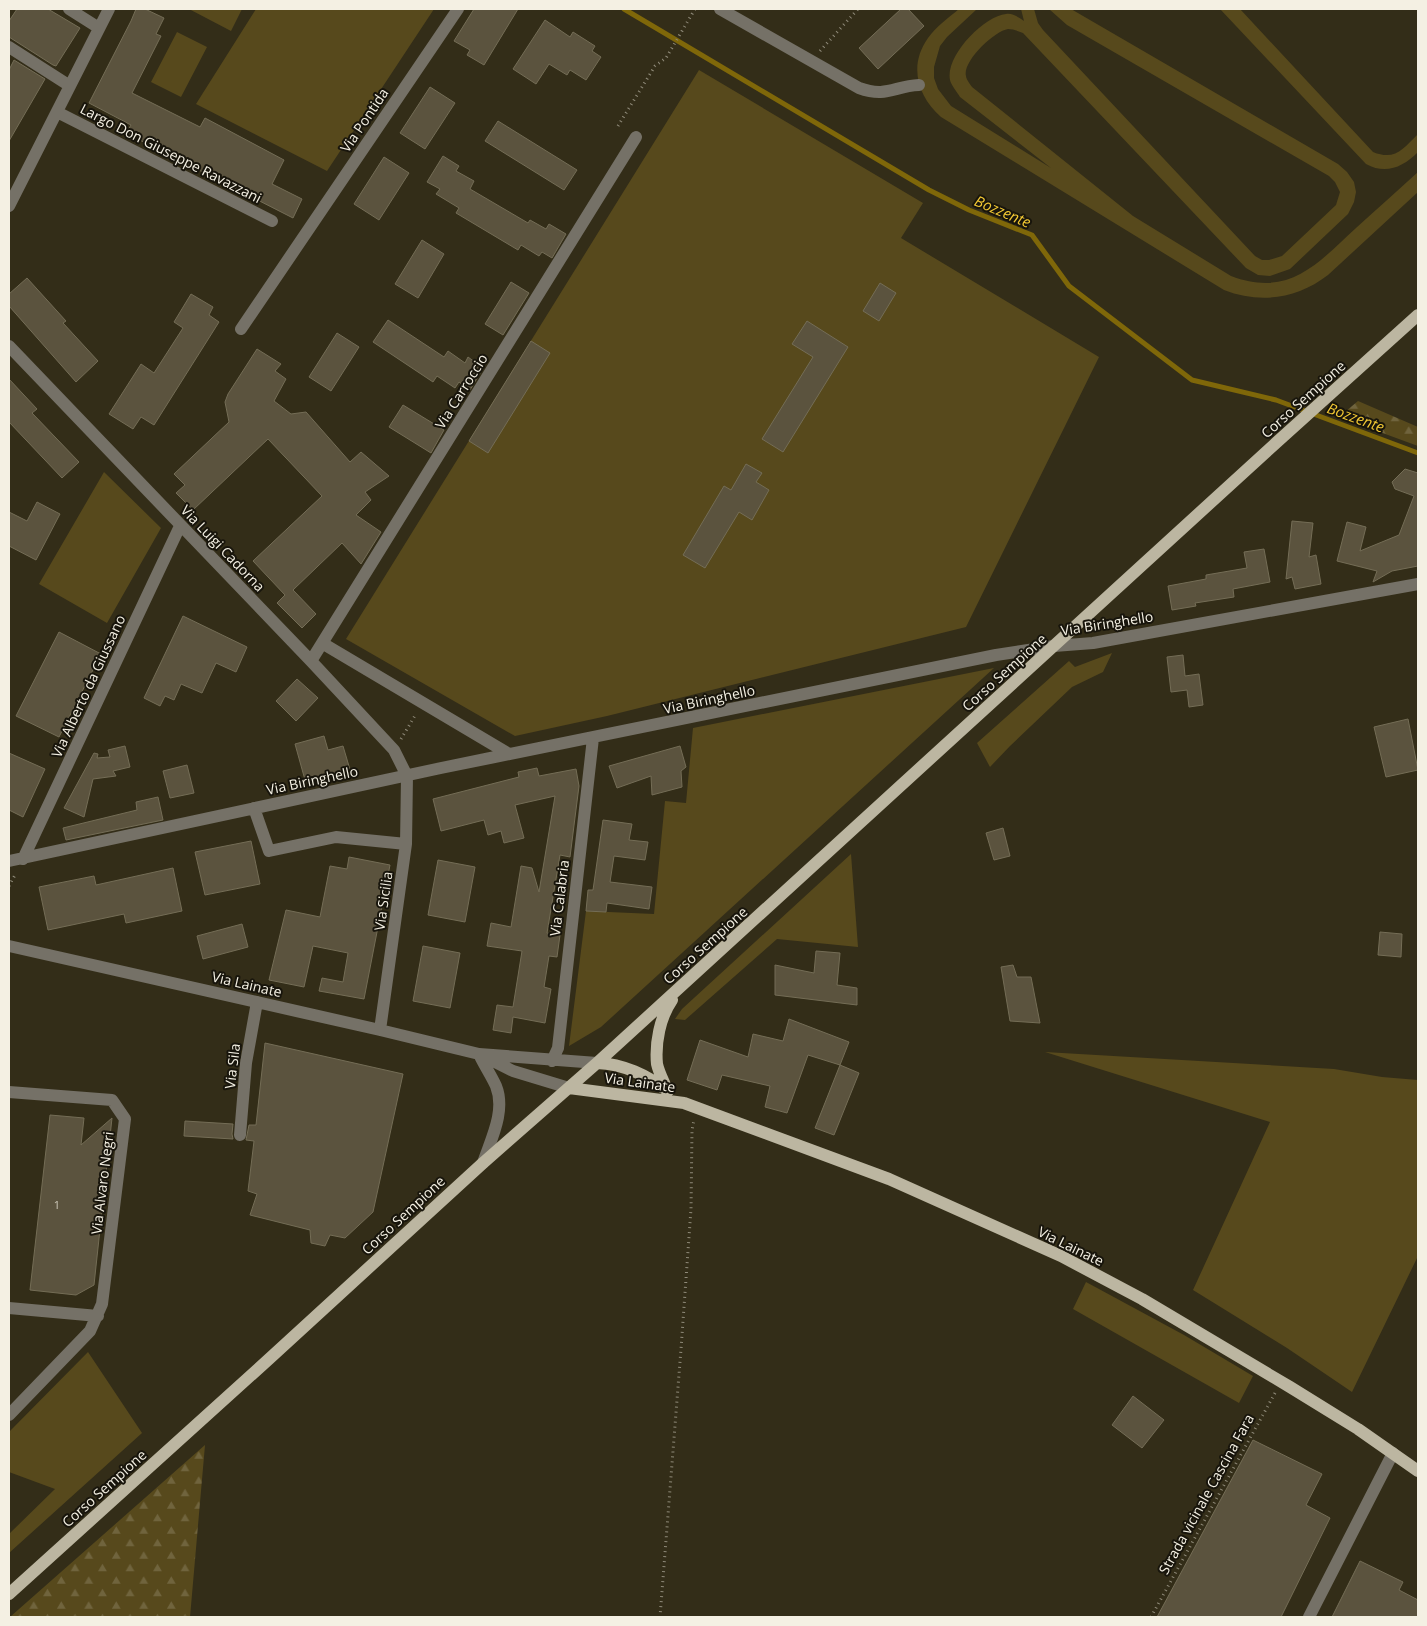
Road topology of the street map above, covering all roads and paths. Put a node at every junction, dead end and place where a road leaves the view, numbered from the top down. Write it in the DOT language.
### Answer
graph roads {
  1 [pos="68,9"];
  2 [pos="109,9"];
  3 [pos="458,9"];
  4 [pos="696,9"];
  5 [pos="720,9"];
  6 [pos="858,9"];
  7 [pos="99,28"];
  8 [pos="9,47"];
  9 [pos="812,60"];
  10 [pos="919,85"];
  11 [pos="70,86"];
  12 [pos="57,112"];
  13 [pos="618,126"];
  14 [pos="636,137"];
  15 [pos="9,206"];
  16 [pos="272,221"];
  17 [pos="1418,315"];
  18 [pos="241,329"];
  19 [pos="9,346"];
  20 [pos="180,526"];
  21 [pos="1418,584"];
  22 [pos="322,643"];
  23 [pos="1054,646"];
  24 [pos="311,661"];
  25 [pos="423,703"];
  26 [pos="593,738"];
  27 [pos="394,750"];
  28 [pos="509,754"];
  29 [pos="408,776"];
  30 [pos="254,808"];
  31 [pos="406,844"];
  32 [pos="23,859"];
  33 [pos="9,861"];
  34 [pos="9,946"];
  35 [pos="682,985"];
  36 [pos="257,1002"];
  37 [pos="380,1030"];
  38 [pos="479,1054"];
  39 [pos="552,1061"];
  40 [pos="597,1063"];
  41 [pos="568,1088"];
  42 [pos="667,1090"];
  43 [pos="9,1092"];
  44 [pos="684,1103"];
  45 [pos="697,1108"];
  46 [pos="240,1134"];
  47 [pos="483,1163"];
  48 [pos="9,1308"];
  49 [pos="98,1316"];
  50 [pos="1281,1382"];
  51 [pos="9,1415"];
  52 [pos="1393,1453"];
  53 [pos="1418,1471"];
  54 [pos="9,1594"];
  55 [pos="660,1617"];
  56 [pos="1151,1617"];
  57 [pos="1309,1617"];
  1 -- 7 [label="street"];
  2 -- 7 [label="street"];
  3 -- 18 [label="street, Via Pontida"];
  4 -- 13 [label="path"];
  5 -- 9 [label="street"];
  6 -- 9 [label="path"];
  7 -- 11 [label="street"];
  8 -- 11 [label="street"];
  9 -- 10 [label="street"];
  11 -- 12 [label="street"];
  12 -- 15 [label="street"];
  12 -- 16 [label="street, Largo Don Giuseppe Ravazzani"];
  14 -- 22 [label="street, Via Carroccio"];
  17 -- 23 [label="main road, Corso Sempione"];
  19 -- 20 [label="street, Via Luigi Cadorna"];
  20 -- 24 [label="street, Via Luigi Cadorna"];
  20 -- 32 [label="street, Via Alberto da Giussano"];
  21 -- 23 [label="street, Via Biringhello"];
  22 -- 24 [label="street, Via Carroccio"];
  22 -- 25 [label="street"];
  23 -- 26 [label="street, Via Biringhello"];
  23 -- 35 [label="main road, Corso Sempione"];
  24 -- 27 [label="street, Via Luigi Cadorna"];
  25 -- 27 [label="path"];
  25 -- 28 [label="street"];
  26 -- 28 [label="street, Via Biringhello"];
  26 -- 39 [label="street, Via Calabria"];
  27 -- 29 [label="street, Via Luigi Cadorna"];
  28 -- 29 [label="street, Via Biringhello"];
  29 -- 30 [label="street, Via Biringhello"];
  29 -- 31 [label="street, Via Sicilia"];
  30 -- 31 [label="street"];
  30 -- 32 [label="street, Via Biringhello"];
  31 -- 37 [label="street, Via Sicilia"];
  32 -- 33 [label="street, Via Biringhello"];
  34 -- 36 [label="street, Via Lainate"];
  35 -- 40 [label="main road, Corso Sempione"];
  35 -- 42 [label="main road"];
  36 -- 37 [label="street, Via Lainate"];
  36 -- 46 [label="street, Via Sila"];
  37 -- 38 [label="street, Via Lainate"];
  38 -- 39 [label="street, Via Lainate"];
  38 -- 41 [label="street, Via Lainate"];
  38 -- 47 [label="street"];
  39 -- 40 [label="street, Via Lainate"];
  40 -- 41 [label="main road, Corso Sempione"];
  40 -- 42 [label="main road, Via Lainate"];
  41 -- 44 [label="main road, Via Lainate"];
  41 -- 47 [label="main road, Corso Sempione"];
  42 -- 44 [label="main road, Via Lainate"];
  43 -- 49 [label="street, Via Alvaro Negri"];
  44 -- 45 [label="main road, Via Lainate"];
  45 -- 50 [label="main road, Via Lainate"];
  45 -- 55 [label="path"];
  47 -- 54 [label="main road, Corso Sempione"];
  48 -- 49 [label="street"];
  49 -- 51 [label="street"];
  50 -- 52 [label="main road, Via Lainate"];
  50 -- 56 [label="path, Strada vicinale Cascina Fara"];
  52 -- 53 [label="main road, Via Lainate"];
  52 -- 57 [label="street"];
}
